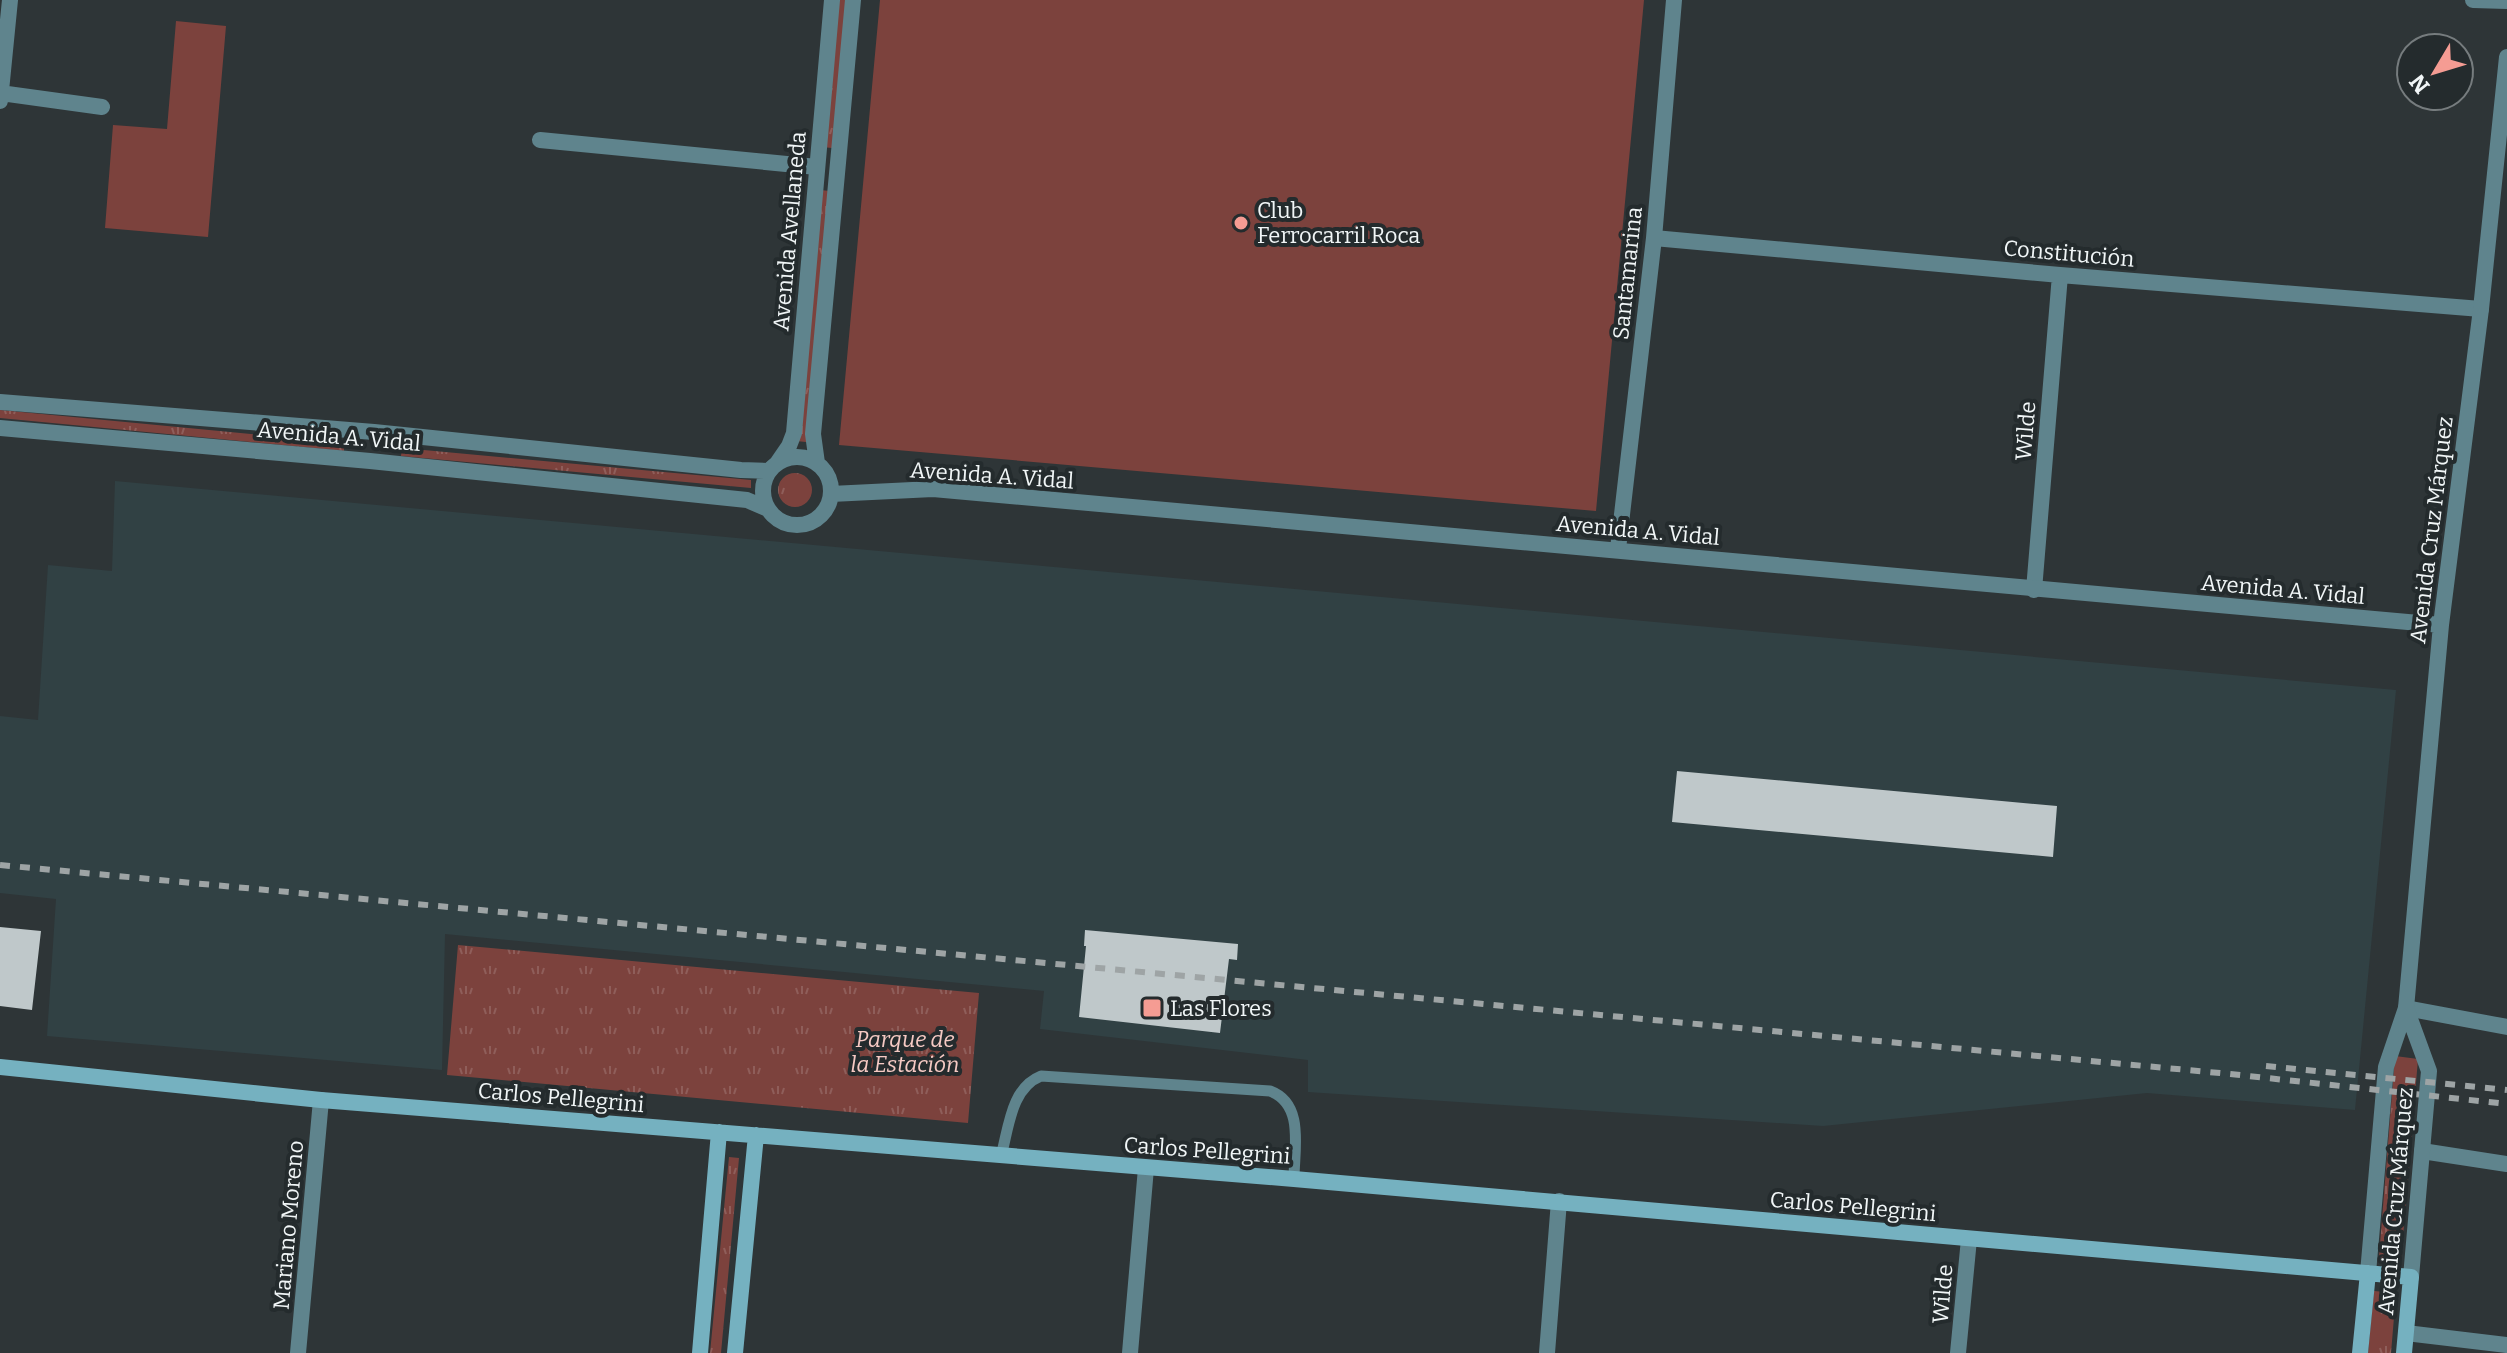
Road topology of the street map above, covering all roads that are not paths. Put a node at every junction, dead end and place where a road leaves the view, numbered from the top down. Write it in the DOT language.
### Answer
graph roads {
  1 [pos="10,0"];
  2 [pos="832,0"];
  3 [pos="853,0"];
  4 [pos="1674,0"];
  5 [pos="2473,0"];
  6 [pos="2507,1"];
  7 [pos="2507,57"];
  8 [pos="0,93"];
  9 [pos="0,101"];
  10 [pos="102,107"];
  11 [pos="540,140"];
  12 [pos="817,167"];
  13 [pos="837,168"];
  14 [pos="1654,238"];
  15 [pos="2060,275"];
  16 [pos="2481,309"];
  17 [pos="0,402"];
  18 [pos="0,428"];
  19 [pos="374,432"];
  20 [pos="370,461"];
  21 [pos="817,463"];
  22 [pos="774,466"];
  23 [pos="831,494"];
  24 [pos="768,509"];
  25 [pos="1618,549"];
  26 [pos="2034,590"];
  27 [pos="2441,625"];
  28 [pos="2406,1008"];
  29 [pos="2507,1027"];
  30 [pos="0,1067"];
  31 [pos="321,1100"];
  32 [pos="719,1132"];
  33 [pos="756,1135"];
  34 [pos="2422,1151"];
  35 [pos="1001,1156"];
  36 [pos="2507,1164"];
  37 [pos="1146,1168"];
  38 [pos="1294,1179"];
  39 [pos="1559,1201"];
  40 [pos="1969,1239"];
  41 [pos="2368,1273"];
  42 [pos="2411,1277"];
  43 [pos="2406,1333"];
  44 [pos="2507,1345"];
  45 [pos="298,1353"];
  46 [pos="700,1353"];
  47 [pos="735,1353"];
  48 [pos="1130,1353"];
  49 [pos="1547,1353"];
  50 [pos="1958,1353"];
  51 [pos="2360,1353"];
  52 [pos="2404,1353"];
  1 -- 8 [label="street"];
  2 -- 12 [label="street, Avenida Avellaneda"];
  3 -- 13 [label="street, Avenida Avellaneda"];
  4 -- 14 [label="street, Santamarina"];
  5 -- 6 [label="street"];
  7 -- 16 [label="street, Avenida Cruz Márquez"];
  8 -- 9 [label="street"];
  8 -- 10 [label="street"];
  11 -- 12 [label="street"];
  12 -- 13 [label="street"];
  12 -- 22 [label="street, Avenida Avellaneda"];
  13 -- 21 [label="street, Avenida Avellaneda"];
  14 -- 15 [label="street, Constitución"];
  14 -- 25 [label="street, Santamarina"];
  15 -- 16 [label="street, Constitución"];
  15 -- 26 [label="street, Wilde"];
  16 -- 27 [label="street, Avenida Cruz Márquez"];
  17 -- 19 [label="street, Avenida A. Vidal"];
  18 -- 20 [label="street, Avenida A. Vidal"];
  19 -- 20 [label="street"];
  19 -- 22 [label="street, Avenida A. Vidal"];
  20 -- 24 [label="street, Avenida A. Vidal"];
  21 -- 22 [label="street"];
  21 -- 23 [label="street"];
  22 -- 24 [label="street"];
  23 -- 24 [label="street"];
  23 -- 25 [label="street, Avenida A. Vidal"];
  25 -- 26 [label="street, Avenida A. Vidal"];
  26 -- 27 [label="street, Avenida A. Vidal"];
  27 -- 28 [label="street, Avenida Cruz Márquez"];
  28 -- 29 [label="street"];
  28 -- 34 [label="street, Avenida Cruz Márquez"];
  28 -- 41 [label="street, Avenida Cruz Márquez"];
  30 -- 31 [label="main road, Carlos Pellegrini"];
  31 -- 32 [label="main road, Carlos Pellegrini"];
  31 -- 45 [label="street, Mariano Moreno"];
  32 -- 33 [label="main road, Carlos Pellegrini"];
  32 -- 46 [label="main road"];
  33 -- 35 [label="main road, Carlos Pellegrini"];
  33 -- 47 [label="main road"];
  34 -- 36 [label="street"];
  34 -- 42 [label="street, Avenida Cruz Márquez"];
  35 -- 37 [label="main road, Carlos Pellegrini"];
  35 -- 38 [label="lane"];
  37 -- 38 [label="main road, Carlos Pellegrini"];
  37 -- 48 [label="street"];
  38 -- 39 [label="main road, Carlos Pellegrini"];
  39 -- 40 [label="main road, Carlos Pellegrini"];
  39 -- 49 [label="street"];
  40 -- 41 [label="main road, Carlos Pellegrini"];
  40 -- 50 [label="street, Wilde"];
  41 -- 42 [label="main road, Carlos Pellegrini"];
  41 -- 51 [label="main road, Avenida Cruz Márquez"];
  42 -- 43 [label="main road, Avenida Cruz Márquez"];
  43 -- 44 [label="street"];
  43 -- 52 [label="main road, Avenida Cruz Márquez"];
}
